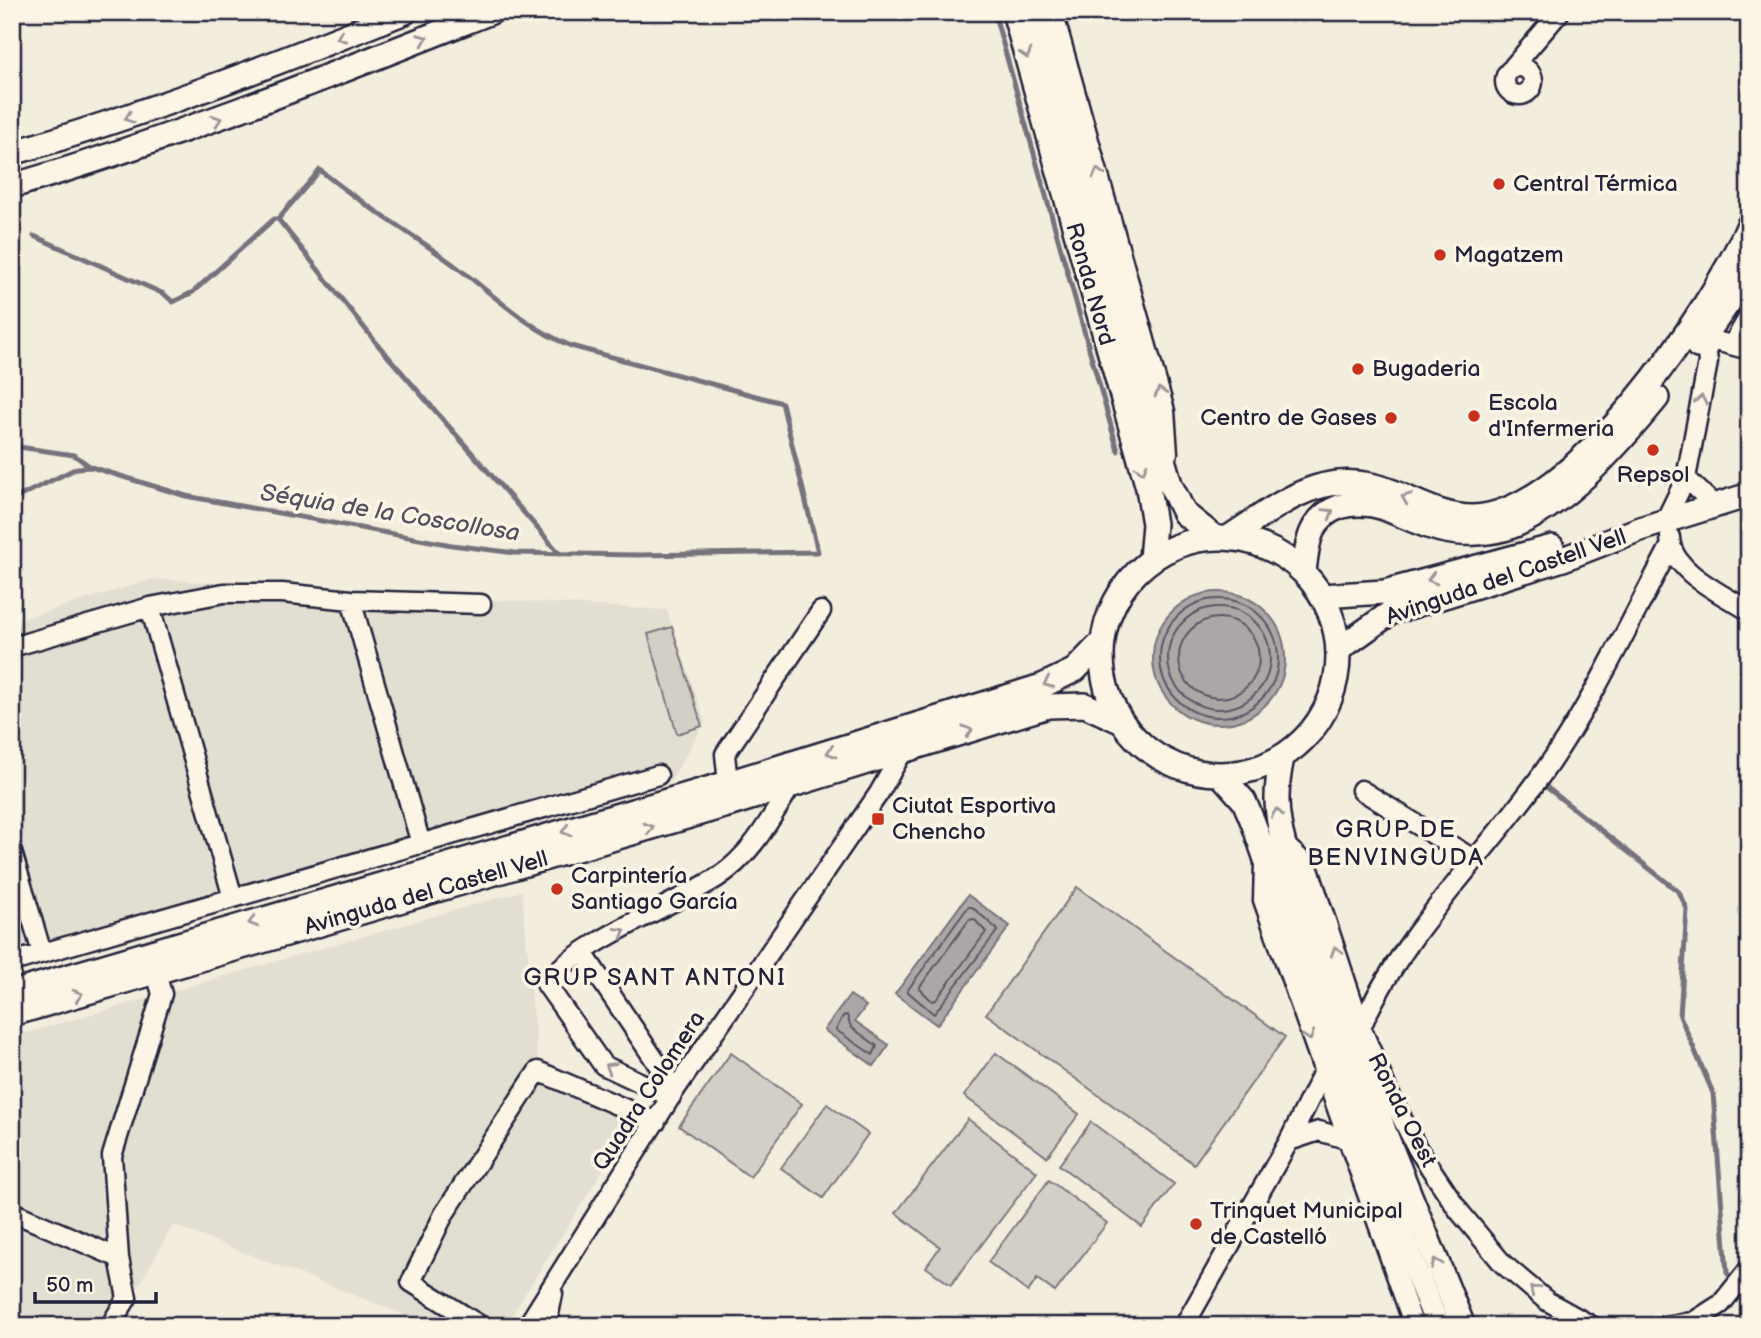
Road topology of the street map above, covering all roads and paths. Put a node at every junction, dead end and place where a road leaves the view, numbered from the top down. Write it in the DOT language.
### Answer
graph roads {
  1 [pos="405,12"];
  2 [pos="491,12"];
  3 [pos="1014,12"];
  4 [pos="1037,12"];
  5 [pos="1053,12"];
  6 [pos="1560,12"];
  7 [pos="1521,68"];
  8 [pos="12,153"];
  9 [pos="12,186"];
  10 [pos="1749,225"];
  11 [pos="1749,264"];
  12 [pos="1749,316"];
  13 [pos="1705,338"];
  14 [pos="1741,347"];
  15 [pos="1688,470"];
  16 [pos="1170,484"];
  17 [pos="1749,495"];
  18 [pos="1713,504"];
  19 [pos="1668,520"];
  20 [pos="1640,529"];
  21 [pos="1221,537"];
  22 [pos="1671,545"];
  23 [pos="1151,559"];
  24 [pos="1304,572"];
  25 [pos="1322,596"];
  26 [pos="351,600"];
  27 [pos="481,604"];
  28 [pos="150,607"];
  29 [pos="821,611"];
  30 [pos="1749,611"];
  31 [pos="1101,643"];
  32 [pos="12,647"];
  33 [pos="1338,650"];
  34 [pos="1120,721"];
  35 [pos="903,751"];
  36 [pos="1282,758"];
  37 [pos="658,775"];
  38 [pos="1221,775"];
  39 [pos="728,783"];
  40 [pos="791,786"];
  41 [pos="1361,790"];
  42 [pos="604,791"];
  43 [pos="611,818"];
  44 [pos="421,844"];
  45 [pos="1274,849"];
  46 [pos="12,852"];
  47 [pos="1473,859"];
  48 [pos="233,898"];
  49 [pos="42,953"];
  50 [pos="583,953"];
  51 [pos="12,962"];
  52 [pos="156,972"];
  53 [pos="1377,992"];
  54 [pos="12,993"];
  55 [pos="1350,993"];
  56 [pos="12,1014"];
  57 [pos="1361,1027"];
  58 [pos="1322,1074"];
  59 [pos="673,1094"];
  60 [pos="656,1122"];
  61 [pos="1346,1139"];
  62 [pos="1289,1141"];
  63 [pos="12,1212"];
  64 [pos="119,1258"];
  65 [pos="1747,1271"];
  66 [pos="555,1284"];
  67 [pos="1726,1298"];
  68 [pos="1695,1324"];
  69 [pos="110,1326"];
  70 [pos="481,1326"];
  71 [pos="527,1326"];
  72 [pos="551,1326"];
  73 [pos="1184,1326"];
  74 [pos="1414,1326"];
  75 [pos="1438,1326"];
  76 [pos="1463,1326"];
  77 [pos="1592,1326"];
  78 [pos="1664,1326"];
  79 [pos="1718,1326"];
  1 -- 8 [label="main road, one-way"];
  9 -- 2 [label="main road, one-way"];
  3 -- 23 [label="main road, Ronda Nord, one-way"];
  4 -- 16 [label="main road, Ronda Nord"];
  16 -- 5 [label="street, Ronda Nord, one-way"];
  6 -- 7 [label="street"];
  10 -- 21 [label="main road, one-way"];
  11 -- 13 [label="main road"];
  12 -- 14 [label="street"];
  13 -- 14 [label="street"];
  15 -- 13 [label="street, one-way"];
  24 -- 13 [label="main road, one-way"];
  15 -- 18 [label="street"];
  15 -- 19 [label="street"];
  16 -- 21 [label="main road, Ronda Nord"];
  17 -- 18 [label="main road, Avinguda del Castell Vell"];
  18 -- 19 [label="main road, Avinguda del Castell Vell"];
  19 -- 20 [label="main road, Avinguda del Castell Vell"];
  19 -- 22 [label="street"];
  20 -- 25 [label="main road, Avinguda del Castell Vell, one-way"];
  20 -- 33 [label="main road, Avinguda del Castell Vell"];
  21 -- 23 [label="main road"];
  21 -- 24 [label="main road"];
  22 -- 30 [label="street"];
  22 -- 47 [label="street"];
  23 -- 31 [label="main road"];
  24 -- 25 [label="main road"];
  25 -- 33 [label="main road"];
  26 -- 27 [label="street"];
  26 -- 28 [label="street"];
  26 -- 44 [label="street"];
  28 -- 32 [label="street"];
  28 -- 48 [label="street"];
  29 -- 39 [label="street"];
  31 -- 34 [label="main road"];
  31 -- 39 [label="main road, Avinguda del Castell Vell, one-way"];
  33 -- 36 [label="main road"];
  35 -- 34 [label="main road, Avinguda del Castell Vell, one-way"];
  34 -- 38 [label="main road"];
  35 -- 40 [label="main road, Avinguda del Castell Vell"];
  35 -- 59 [label="street, Quadra Colomera"];
  36 -- 38 [label="main road"];
  45 -- 36 [label="main road, Ronda Oest, one-way"];
  37 -- 42 [label="street"];
  38 -- 45 [label="main road, Ronda Oest"];
  39 -- 43 [label="main road, Avinguda del Castell Vell"];
  50 -- 40 [label="street, one-way"];
  52 -- 40 [label="main road, Avinguda del Castell Vell, one-way"];
  41 -- 47 [label="street"];
  42 -- 43 [label="street"];
  42 -- 44 [label="street"];
  43 -- 54 [label="main road, Avinguda del Castell Vell, one-way"];
  44 -- 48 [label="street"];
  55 -- 45 [label="street, Ronda Oest, one-way"];
  45 -- 58 [label="street, Ronda Oest, one-way"];
  45 -- 75 [label="main road, Ronda Oest"];
  76 -- 45 [label="main road, Ronda Oest, one-way"];
  46 -- 49 [label="street"];
  47 -- 53 [label="street"];
  48 -- 49 [label="street"];
  49 -- 51 [label="street"];
  50 -- 59 [label="street"];
  59 -- 50 [label="street, one-way"];
  56 -- 52 [label="main road, Avinguda del Castell Vell, one-way"];
  52 -- 64 [label="street"];
  53 -- 55 [label="street"];
  53 -- 57 [label="street"];
  55 -- 57 [label="street, Ronda Oest"];
  77 -- 57 [label="street, Ronda Oest, one-way"];
  58 -- 61 [label="street, Ronda Oest"];
  58 -- 62 [label="street"];
  59 -- 60 [label="street, Quadra Colomera"];
  60 -- 66 [label="street, Quadra Colomera"];
  60 -- 70 [label="street"];
  61 -- 62 [label="street"];
  61 -- 74 [label="street, Ronda Oest"];
  62 -- 73 [label="street"];
  63 -- 64 [label="street"];
  64 -- 69 [label="street"];
  65 -- 67 [label="street"];
  66 -- 71 [label="street, Quadra Colomera"];
  66 -- 72 [label="street, Quadra Colomera"];
  67 -- 68 [label="street"];
  67 -- 79 [label="street"];
  68 -- 78 [label="street"];
}
